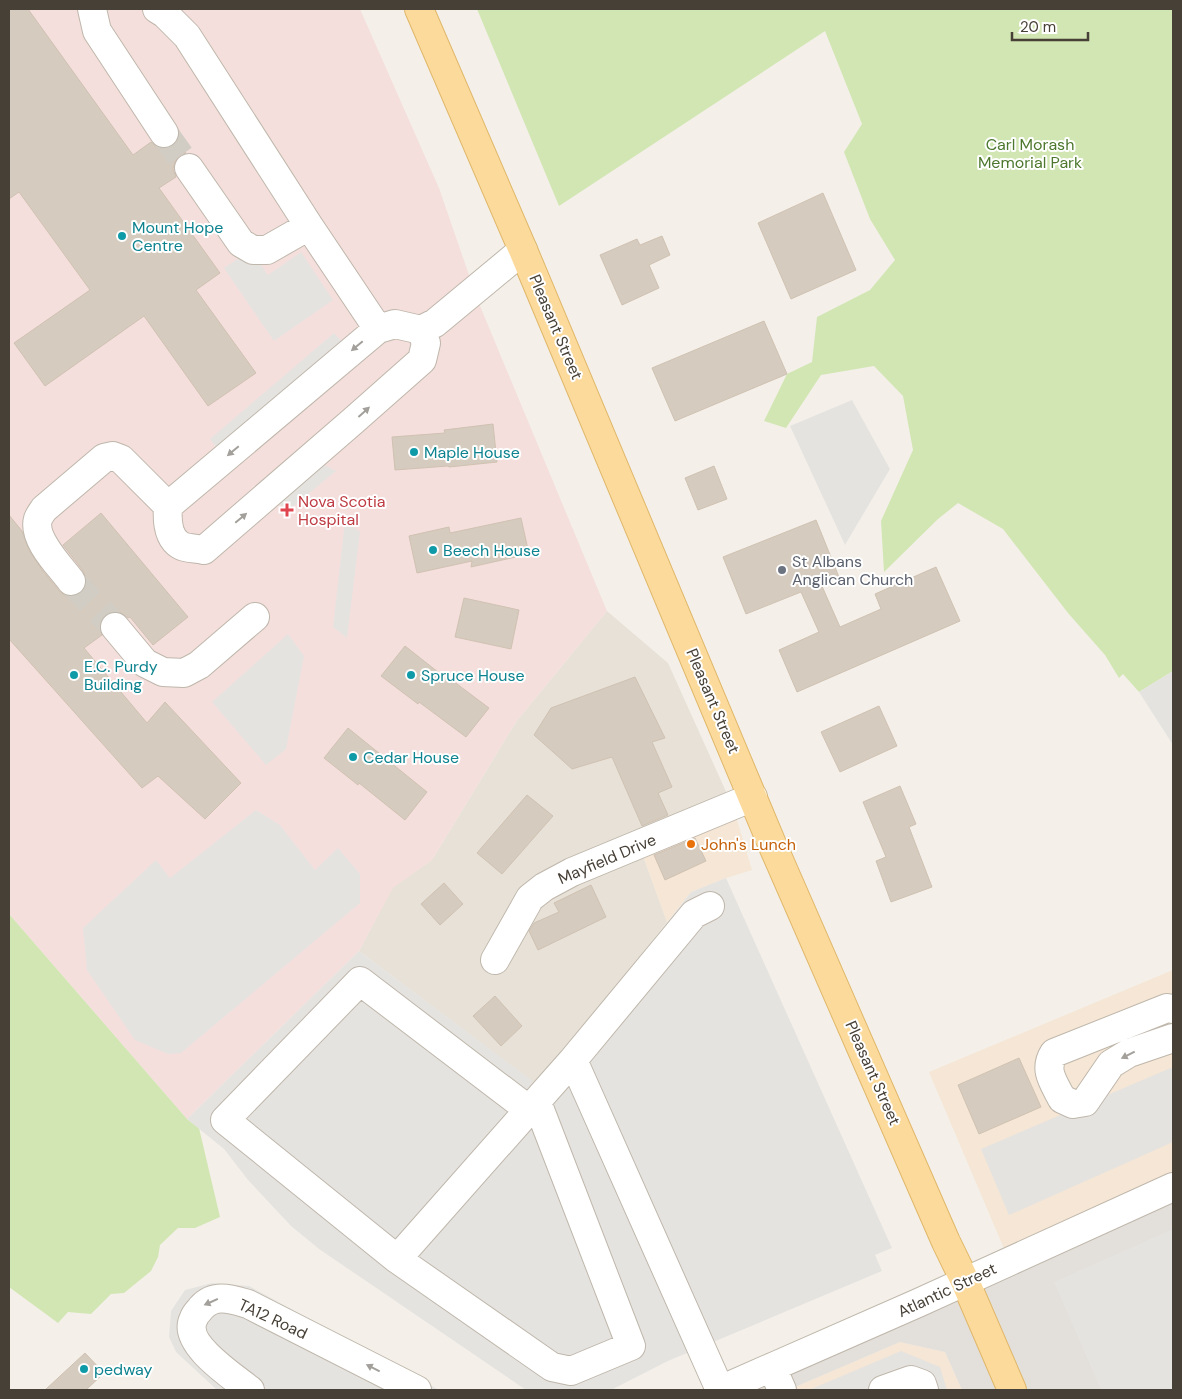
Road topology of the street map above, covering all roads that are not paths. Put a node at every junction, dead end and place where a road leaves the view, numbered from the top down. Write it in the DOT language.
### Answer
graph roads {
  1 [pos="92,9"];
  2 [pos="157,9"];
  3 [pos="420,9"];
  4 [pos="164,133"];
  5 [pos="189,168"];
  6 [pos="309,226"];
  7 [pos="523,250"];
  8 [pos="378,329"];
  9 [pos="422,330"];
  10 [pos="168,506"];
  11 [pos="71,581"];
  12 [pos="254,617"];
  13 [pos="115,627"];
  14 [pos="753,797"];
  15 [pos="710,906"];
  16 [pos="495,960"];
  17 [pos="1173,1009"];
  18 [pos="1173,1038"];
  19 [pos="573,1060"];
  20 [pos="533,1106"];
  21 [pos="1173,1187"];
  22 [pos="397,1259"];
  23 [pos="965,1281"];
  24 [pos="777,1379"];
  25 [pos="250,1390"];
  26 [pos="417,1390"];
  27 [pos="720,1390"];
  28 [pos="882,1390"];
  29 [pos="924,1390"];
  30 [pos="1012,1390"];
  1 -- 4 [label="street"];
  2 -- 6 [label="street"];
  3 -- 7 [label="main road, Pleasant Street"];
  5 -- 6 [label="street"];
  6 -- 8 [label="street"];
  7 -- 9 [label="street"];
  7 -- 14 [label="main road, Pleasant Street"];
  8 -- 9 [label="street"];
  8 -- 10 [label="street, one-way"];
  10 -- 9 [label="street, one-way"];
  10 -- 11 [label="street"];
  12 -- 13 [label="street"];
  14 -- 16 [label="street, Mayfield Drive"];
  14 -- 23 [label="main road, Pleasant Street"];
  15 -- 19 [label="street"];
  18 -- 17 [label="street, one-way"];
  19 -- 20 [label="street"];
  19 -- 27 [label="street"];
  20 -- 22 [label="street"];
  20 -- 22 [label="street"];
  20 -- 22 [label="street"];
  21 -- 23 [label="street, Atlantic Street"];
  23 -- 24 [label="street, Atlantic Street"];
  23 -- 30 [label="main road, Pleasant Street"];
  24 -- 27 [label="street, Atlantic Street"];
  26 -- 25 [label="street, TA12 Road, one-way"];
  28 -- 29 [label="street"];
}
